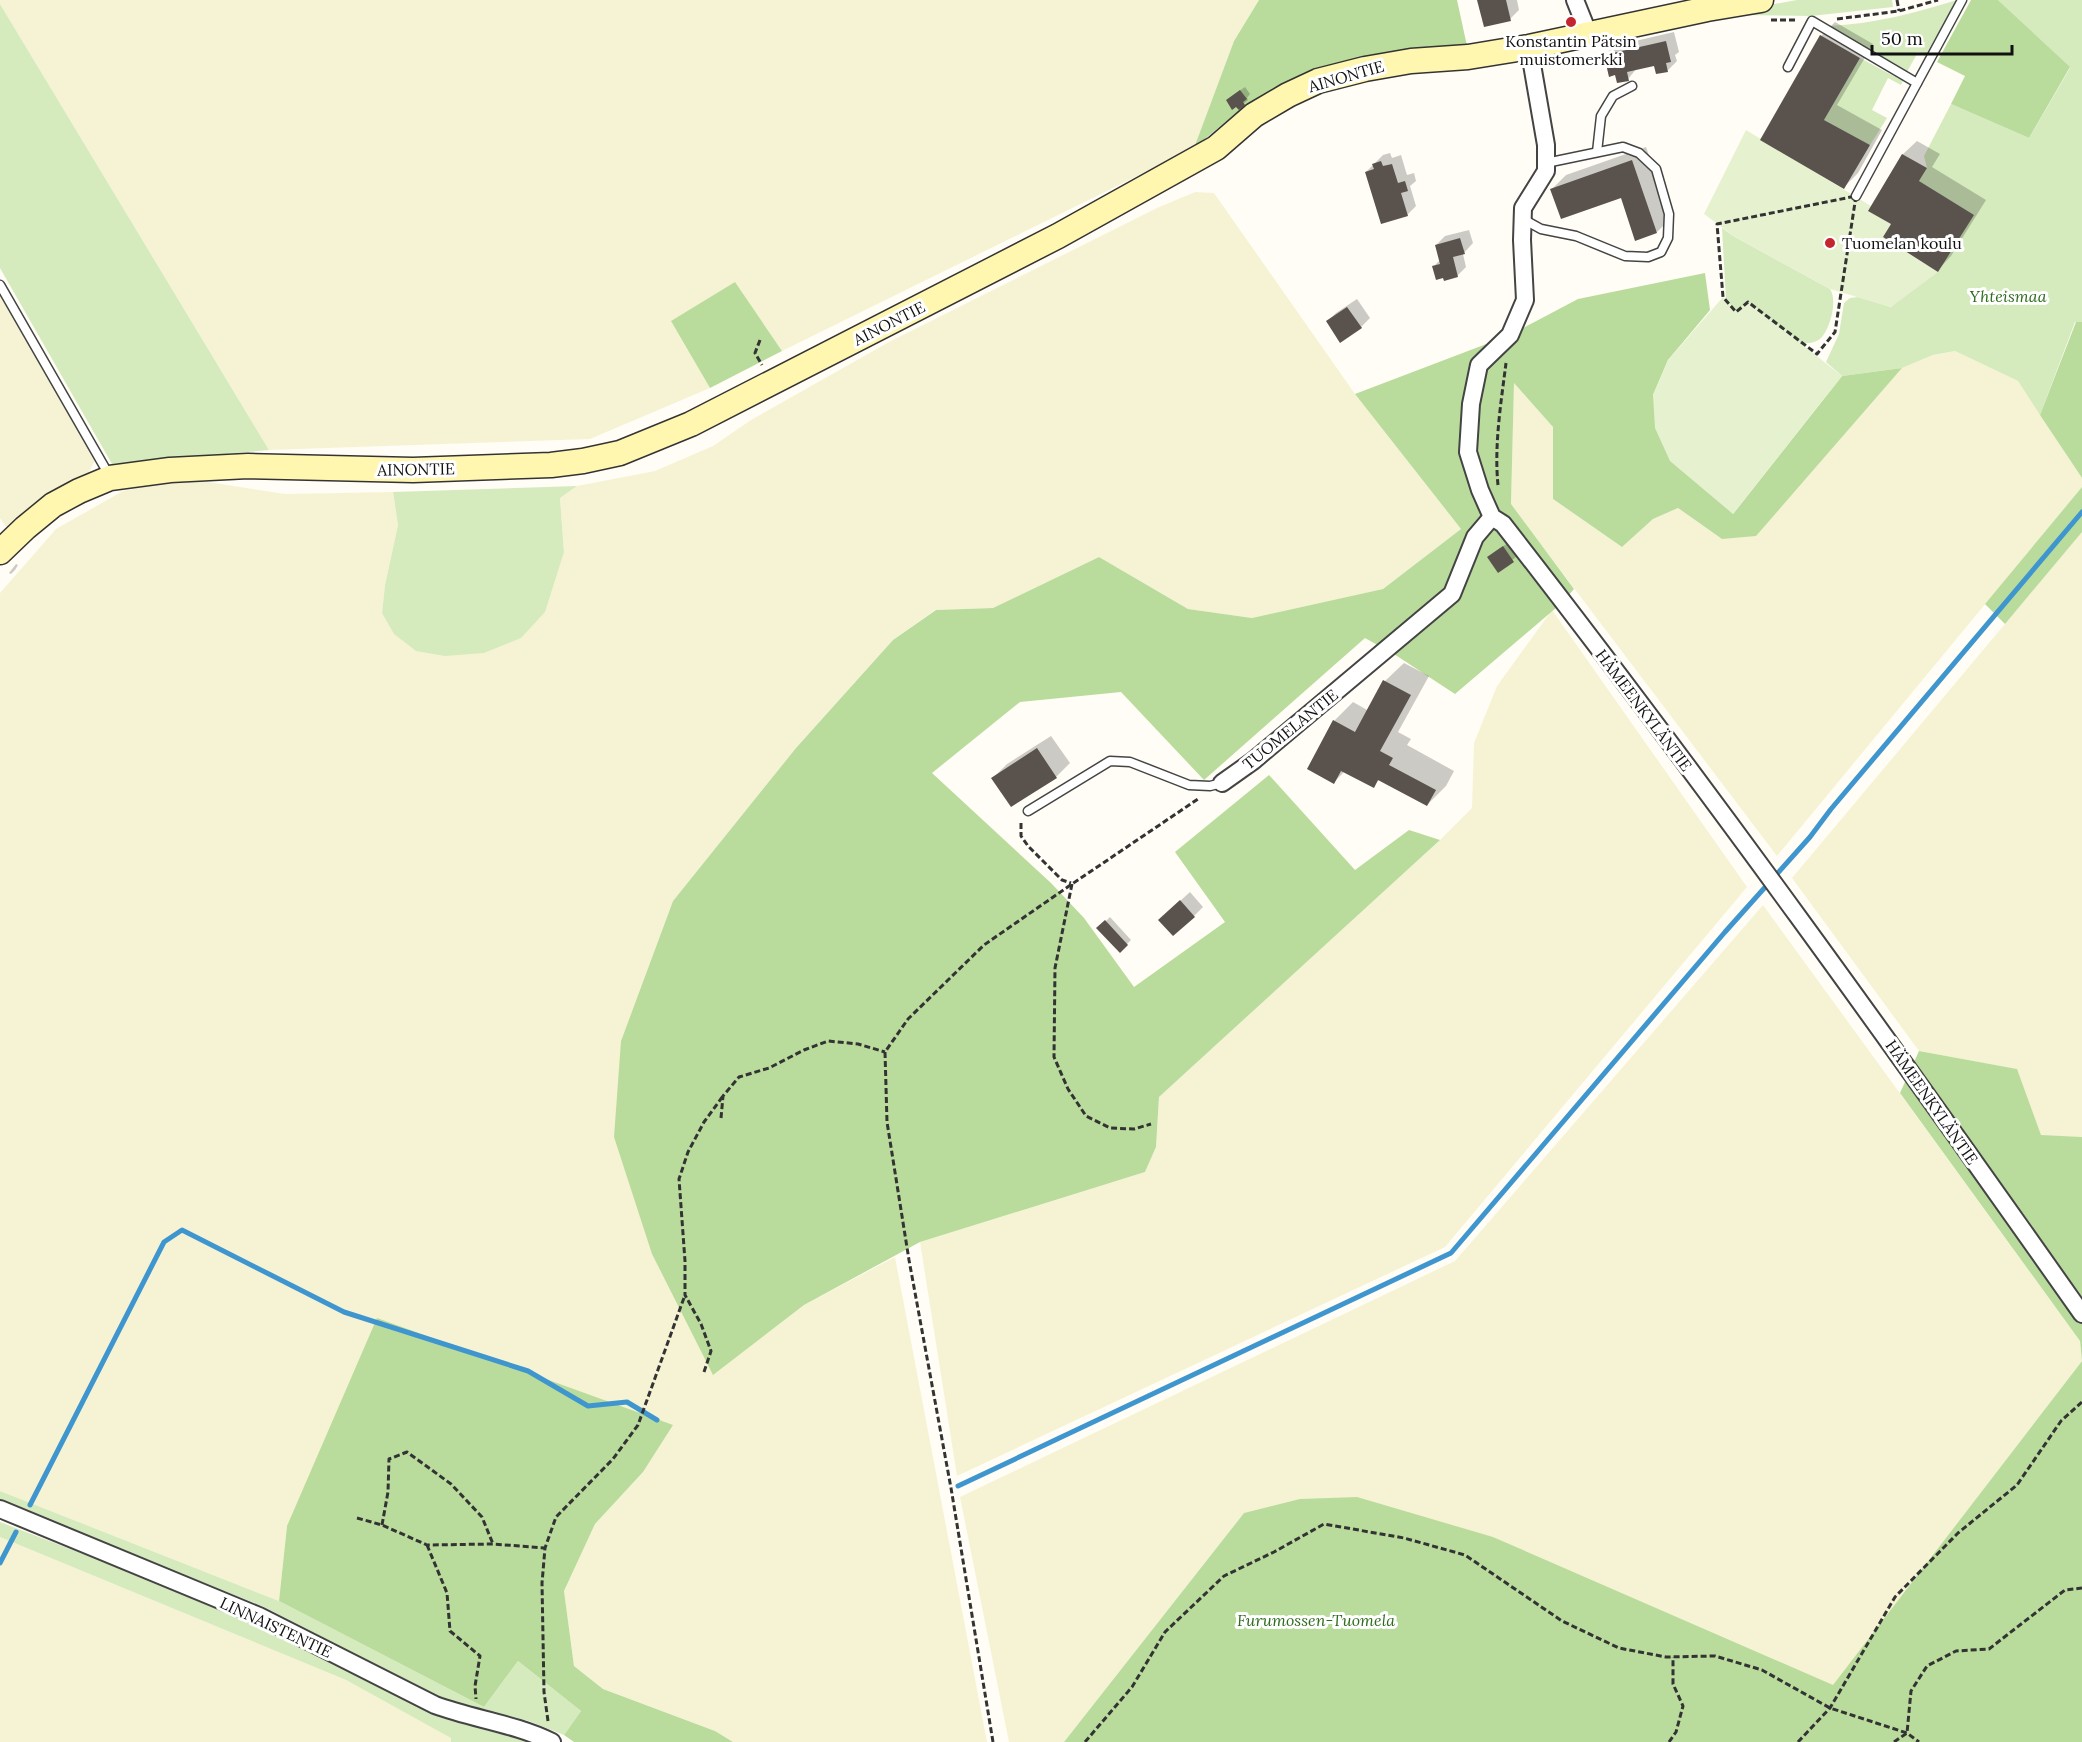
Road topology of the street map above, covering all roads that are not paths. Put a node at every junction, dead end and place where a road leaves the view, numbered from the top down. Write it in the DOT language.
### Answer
graph roads {
  1 [pos="1575,0"];
  2 [pos="1761,0"];
  3 [pos="1962,0"];
  4 [pos="1589,35"];
  5 [pos="1529,47"];
  6 [pos="1788,67"];
  7 [pos="1917,83"];
  8 [pos="1632,87"];
  9 [pos="1597,152"];
  10 [pos="1546,163"];
  11 [pos="1856,196"];
  12 [pos="1522,219"];
  13 [pos="0,285"];
  14 [pos="110,478"];
  15 [pos="1497,521"];
  16 [pos="0,552"];
  17 [pos="1222,783"];
  18 [pos="1028,811"];
  19 [pos="2082,1314"];
  20 [pos="0,1509"];
  21 [pos="551,1742"];
  1 -- 4 [label="street"];
  2 -- 4 [label="street, AINONTIE"];
  3 -- 7 [label="lane"];
  4 -- 5 [label="street, AINONTIE"];
  5 -- 10 [label="street, HÄMEENKYLÄNTIE"];
  5 -- 14 [label="street, AINONTIE"];
  6 -- 7 [label="lane"];
  7 -- 11 [label="lane"];
  8 -- 9 [label="lane"];
  9 -- 10 [label="lane"];
  9 -- 12 [label="lane"];
  10 -- 12 [label="street, HÄMEENKYLÄNTIE"];
  12 -- 15 [label="street, HÄMEENKYLÄNTIE"];
  13 -- 14 [label="lane"];
  14 -- 16 [label="street, AINONTIE"];
  15 -- 17 [label="street, TUOMELANTIE"];
  15 -- 19 [label="street, HÄMEENKYLÄNTIE"];
  17 -- 18 [label="lane"];
  20 -- 21 [label="street, LINNAISTENTIE"];
}
